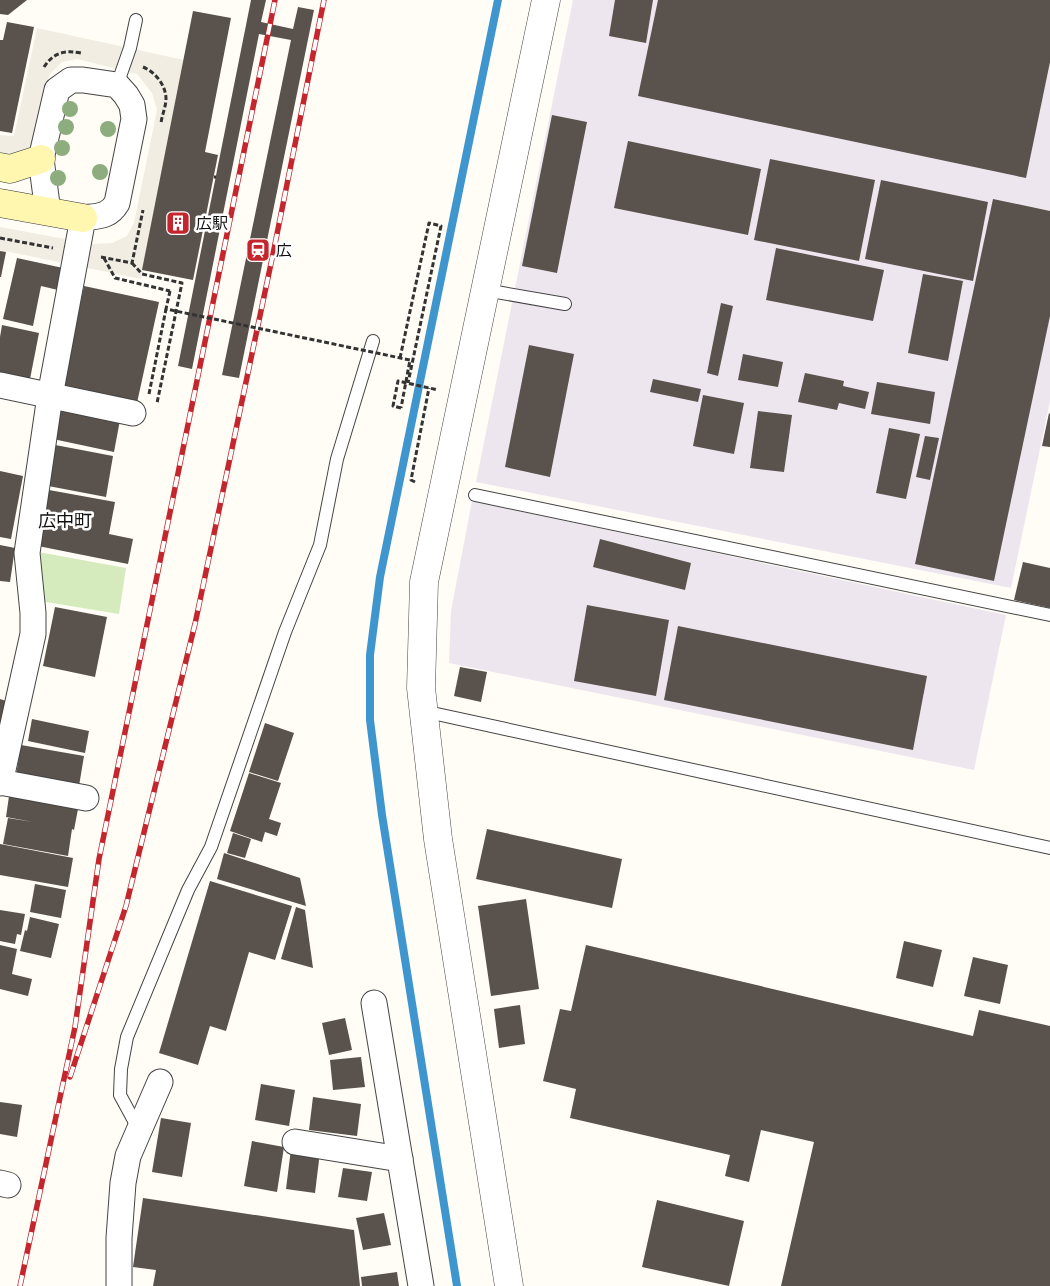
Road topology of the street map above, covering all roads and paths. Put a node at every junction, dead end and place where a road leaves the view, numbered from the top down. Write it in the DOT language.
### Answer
graph roads {
  1 [pos="546,0"];
  2 [pos="136,20"];
  3 [pos="125,62"];
  4 [pos="41,71"];
  5 [pos="117,85"];
  6 [pos="160,128"];
  7 [pos="41,160"];
  8 [pos="0,167"];
  9 [pos="0,203"];
  10 [pos="144,205"];
  11 [pos="48,212"];
  12 [pos="83,218"];
  13 [pos="0,238"];
  14 [pos="76,252"];
  15 [pos="104,258"];
  16 [pos="132,263"];
  17 [pos="485,290"];
  18 [pos="565,304"];
  19 [pos="166,309"];
  20 [pos="373,341"];
  21 [pos="400,358"];
  22 [pos="410,384"];
  23 [pos="0,385"];
  24 [pos="428,388"];
  25 [pos="440,390"];
  26 [pos="149,394"];
  27 [pos="50,396"];
  28 [pos="157,405"];
  29 [pos="133,413"];
  30 [pos="415,482"];
  31 [pos="475,494"];
  32 [pos="1050,615"];
  33 [pos="423,711"];
  34 [pos="0,782"];
  35 [pos="86,798"];
  36 [pos="1050,848"];
  37 [pos="374,1003"];
  38 [pos="160,1082"];
  39 [pos="139,1130"];
  40 [pos="296,1142"];
  41 [pos="400,1159"];
  42 [pos="119,1286"];
  43 [pos="420,1286"];
  44 [pos="509,1286"];
  1 -- 17 [label="street"];
  2 -- 3 [label="lane"];
  3 -- 4 [label="path"];
  3 -- 5 [label="lane"];
  3 -- 6 [label="path"];
  5 -- 7 [label="street"];
  5 -- 12 [label="street"];
  7 -- 8 [label="main road"];
  7 -- 11 [label="street"];
  9 -- 11 [label="main road"];
  10 -- 16 [label="path"];
  11 -- 12 [label="main road"];
  12 -- 14 [label="street"];
  13 -- 14 [label="path"];
  14 -- 15 [label="path"];
  14 -- 27 [label="street"];
  15 -- 16 [label="path"];
  15 -- 19 [label="path, bridge"];
  16 -- 28 [label="path"];
  17 -- 18 [label="lane"];
  17 -- 33 [label="street"];
  19 -- 21 [label="path, bridge"];
  19 -- 26 [label="path"];
  20 -- 39 [label="lane"];
  21 -- 22 [label="path, bridge"];
  21 -- 22 [label="path, bridge"];
  22 -- 24 [label="path"];
  23 -- 27 [label="street"];
  24 -- 25 [label="path"];
  24 -- 30 [label="path"];
  27 -- 29 [label="street"];
  27 -- 34 [label="street"];
  31 -- 32 [label="lane"];
  33 -- 36 [label="lane"];
  33 -- 44 [label="street"];
  34 -- 35 [label="street"];
  37 -- 41 [label="street"];
  38 -- 39 [label="street"];
  39 -- 42 [label="street"];
  40 -- 41 [label="street"];
  41 -- 43 [label="street"];
}
